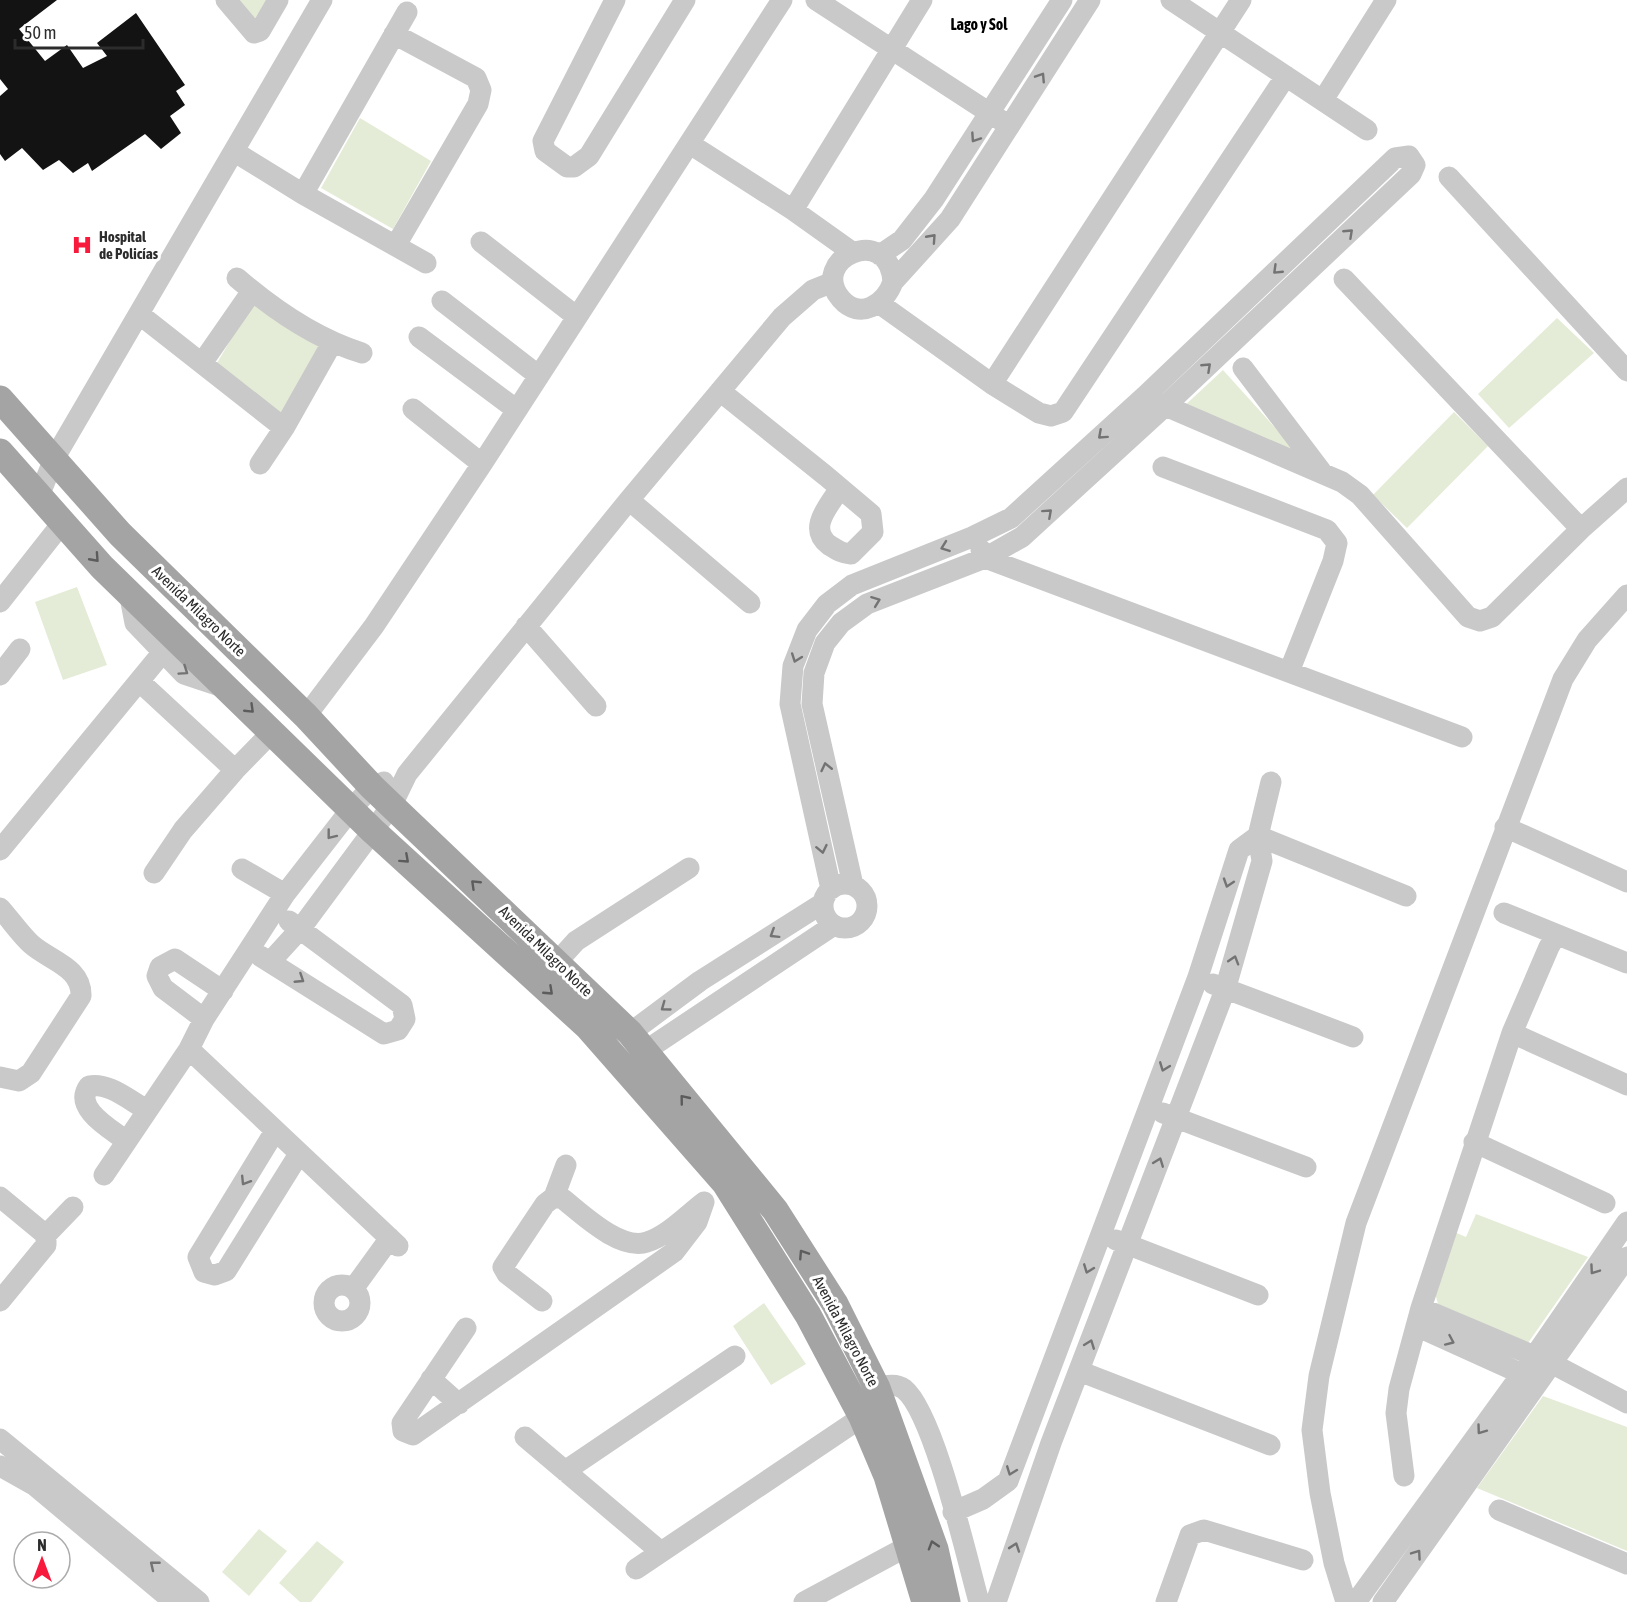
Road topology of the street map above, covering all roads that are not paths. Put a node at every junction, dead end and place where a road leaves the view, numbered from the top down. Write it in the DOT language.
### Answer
graph roads {
  1 [pos="226,0"];
  2 [pos="322,0"];
  3 [pos="615,0"];
  4 [pos="685,0"];
  5 [pos="782,0"];
  6 [pos="816,0"];
  7 [pos="922,0"];
  8 [pos="1062,0"];
  9 [pos="1090,0"];
  10 [pos="1171,0"];
  11 [pos="1241,0"];
  12 [pos="1386,0"];
  13 [pos="276,3"];
  14 [pos="407,12"];
  15 [pos="302,32"];
  16 [pos="1221,33"];
  17 [pos="394,34"];
  18 [pos="891,50"];
  19 [pos="1286,76"];
  20 [pos="1323,100"];
  21 [pos="991,114"];
  22 [pos="1009,126"];
  23 [pos="1367,130"];
  24 [pos="690,144"];
  25 [pos="235,152"];
  26 [pos="1449,177"];
  27 [pos="303,194"];
  28 [pos="793,210"];
  29 [pos="481,242"];
  30 [pos="396,245"];
  31 [pos="852,252"];
  32 [pos="880,255"];
  33 [pos="426,263"];
  34 [pos="1344,279"];
  35 [pos="833,282"];
  36 [pos="893,282"];
  37 [pos="442,301"];
  38 [pos="880,304"];
  39 [pos="139,314"];
  40 [pos="577,317"];
  41 [pos="419,337"];
  42 [pos="332,343"];
  43 [pos="362,352"];
  44 [pos="202,363"];
  45 [pos="1243,368"];
  46 [pos="1627,371"];
  47 [pos="539,376"];
  48 [pos="993,384"];
  49 [pos="720,391"];
  50 [pos="1145,396"];
  51 [pos="0,399"];
  52 [pos="1164,407"];
  53 [pos="413,408"];
  54 [pos="517,410"];
  55 [pos="284,428"];
  56 [pos="0,452"];
  57 [pos="54,459"];
  58 [pos="260,464"];
  59 [pos="482,464"];
  60 [pos="1163,467"];
  61 [pos="1321,471"];
  62 [pos="840,488"];
  63 [pos="1627,488"];
  64 [pos="39,496"];
  65 [pos="628,500"];
  66 [pos="63,522"];
  67 [pos="1581,529"];
  68 [pos="972,537"];
  69 [pos="985,558"];
  70 [pos="129,592"];
  71 [pos="1627,595"];
  72 [pos="0,602"];
  73 [pos="750,603"];
  74 [pos="526,626"];
  75 [pos="20,649"];
  76 [pos="163,652"];
  77 [pos="1289,672"];
  78 [pos="0,675"];
  79 [pos="140,682"];
  80 [pos="230,689"];
  81 [pos="596,706"];
  82 [pos="306,716"];
  83 [pos="273,731"];
  84 [pos="1462,737"];
  85 [pos="235,770"];
  86 [pos="407,774"];
  87 [pos="1271,782"];
  88 [pos="372,787"];
  89 [pos="392,805"];
  90 [pos="352,808"];
  91 [pos="1505,827"];
  92 [pos="373,831"];
  93 [pos="1257,836"];
  94 [pos="0,850"];
  95 [pos="689,868"];
  96 [pos="242,869"];
  97 [pos="154,873"];
  98 [pos="1627,882"];
  99 [pos="853,885"];
  100 [pos="285,894"];
  101 [pos="827,896"];
  102 [pos="1406,896"];
  103 [pos="0,908"];
  104 [pos="273,912"];
  105 [pos="1503,913"];
  106 [pos="834,925"];
  107 [pos="301,928"];
  108 [pos="1556,935"];
  109 [pos="249,951"];
  110 [pos="271,961"];
  111 [pos="557,962"];
  112 [pos="1627,963"];
  113 [pos="1198,977"];
  114 [pos="1225,990"];
  115 [pos="223,991"];
  116 [pos="204,1019"];
  117 [pos="1512,1033"];
  118 [pos="1353,1037"];
  119 [pos="638,1042"];
  120 [pos="189,1048"];
  121 [pos="0,1077"];
  122 [pos="1627,1085"];
  123 [pos="1149,1108"];
  124 [pos="147,1110"];
  125 [pos="1176,1118"];
  126 [pos="275,1131"];
  127 [pos="125,1140"];
  128 [pos="1474,1142"];
  129 [pos="299,1154"];
  130 [pos="566,1165"];
  131 [pos="1306,1167"];
  132 [pos="104,1175"];
  133 [pos="725,1183"];
  134 [pos="0,1197"];
  135 [pos="554,1197"];
  136 [pos="704,1202"];
  137 [pos="1605,1203"];
  138 [pos="73,1207"];
  139 [pos="1627,1222"];
  140 [pos="1101,1234"];
  141 [pos="46,1235"];
  142 [pos="1128,1245"];
  143 [pos="1627,1257"];
  144 [pos="353,1289"];
  145 [pos="1258,1295"];
  146 [pos="0,1301"];
  147 [pos="542,1301"];
  148 [pos="1418,1317"];
  149 [pos="466,1328"];
  150 [pos="735,1356"];
  151 [pos="1537,1369"];
  152 [pos="1079,1371"];
  153 [pos="431,1379"];
  154 [pos="877,1388"];
  155 [pos="1625,1397"];
  156 [pos="459,1404"];
  157 [pos="862,1417"];
  158 [pos="1027,1432"];
  159 [pos="525,1437"];
  160 [pos="0,1439"];
  161 [pos="1051,1443"];
  162 [pos="1270,1445"];
  163 [pos="0,1466"];
  164 [pos="565,1471"];
  165 [pos="1404,1476"];
  166 [pos="1499,1510"];
  167 [pos="953,1512"];
  168 [pos="910,1545"];
  169 [pos="661,1552"];
  170 [pos="1302,1560"];
  171 [pos="1627,1564"];
  172 [pos="636,1569"];
  173 [pos="1360,1599"];
  174 [pos="174,1602"];
  175 [pos="199,1602"];
  176 [pos="804,1602"];
  177 [pos="925,1602"];
  178 [pos="947,1602"];
  179 [pos="979,1602"];
  180 [pos="996,1602"];
  181 [pos="1166,1602"];
  182 [pos="1383,1602"];
  1 -- 13 [label="street"];
  2 -- 15 [label="street"];
  3 -- 4 [label="street"];
  5 -- 24 [label="street"];
  6 -- 18 [label="street"];
  7 -- 18 [label="street"];
  8 -- 21 [label="street"];
  22 -- 9 [label="street, one-way"];
  10 -- 16 [label="street"];
  11 -- 16 [label="street"];
  12 -- 20 [label="street"];
  13 -- 15 [label="street"];
  14 -- 17 [label="street"];
  15 -- 25 [label="street"];
  16 -- 19 [label="street"];
  16 -- 48 [label="street"];
  17 -- 27 [label="street"];
  17 -- 30 [label="street"];
  18 -- 21 [label="street"];
  18 -- 28 [label="street"];
  19 -- 20 [label="street"];
  19 -- 48 [label="street"];
  20 -- 23 [label="street"];
  21 -- 22 [label="street"];
  21 -- 32 [label="street, one-way"];
  36 -- 22 [label="street, one-way"];
  24 -- 28 [label="street"];
  24 -- 40 [label="street"];
  25 -- 27 [label="street"];
  25 -- 39 [label="street"];
  26 -- 46 [label="street"];
  27 -- 30 [label="street"];
  28 -- 31 [label="street"];
  29 -- 40 [label="street"];
  30 -- 33 [label="street"];
  31 -- 32 [label="street"];
  31 -- 35 [label="street"];
  32 -- 36 [label="street"];
  34 -- 67 [label="street"];
  35 -- 38 [label="street"];
  35 -- 49 [label="street"];
  36 -- 38 [label="street"];
  37 -- 47 [label="street"];
  38 -- 48 [label="street"];
  39 -- 44 [label="street"];
  39 -- 57 [label="street"];
  40 -- 47 [label="street"];
  41 -- 54 [label="street"];
  42 -- 43 [label="street"];
  42 -- 44 [label="street"];
  42 -- 55 [label="street"];
  44 -- 55 [label="street"];
  45 -- 61 [label="street"];
  47 -- 54 [label="street"];
  49 -- 62 [label="street"];
  49 -- 65 [label="street"];
  50 -- 52 [label="street"];
  52 -- 50 [label="street, one-way"];
  50 -- 68 [label="street, one-way"];
  51 -- 57 [label="main road, Avenida Milagro Norte"];
  52 -- 61 [label="street"];
  69 -- 52 [label="street, one-way"];
  53 -- 59 [label="street"];
  54 -- 59 [label="street"];
  55 -- 58 [label="street"];
  56 -- 64 [label="main road, Avenida Milagro Norte"];
  57 -- 64 [label="street"];
  57 -- 82 [label="main road, Avenida Milagro Norte"];
  59 -- 82 [label="street"];
  60 -- 77 [label="street"];
  61 -- 67 [label="street"];
  63 -- 67 [label="street"];
  64 -- 66 [label="main road, Avenida Milagro Norte"];
  65 -- 73 [label="street"];
  65 -- 74 [label="street"];
  66 -- 70 [label="main road, Avenida Milagro Norte, one-way"];
  66 -- 72 [label="street"];
  68 -- 69 [label="street"];
  68 -- 101 [label="street, one-way"];
  69 -- 77 [label="street"];
  99 -- 69 [label="street, one-way"];
  70 -- 76 [label="street"];
  70 -- 80 [label="main road, Avenida Milagro Norte"];
  71 -- 91 [label="street"];
  74 -- 81 [label="street"];
  74 -- 86 [label="street"];
  75 -- 78 [label="street"];
  76 -- 79 [label="street"];
  76 -- 80 [label="street, one-way"];
  77 -- 84 [label="street"];
  79 -- 85 [label="street"];
  79 -- 94 [label="street"];
  80 -- 83 [label="main road, Avenida Milagro Norte, one-way"];
  82 -- 88 [label="main road, Avenida Milagro Norte"];
  83 -- 85 [label="street"];
  83 -- 90 [label="main road, Avenida Milagro Norte"];
  85 -- 97 [label="street"];
  86 -- 88 [label="street"];
  86 -- 89 [label="street"];
  87 -- 93 [label="street"];
  88 -- 89 [label="main road, Avenida Milagro Norte"];
  88 -- 90 [label="street"];
  89 -- 92 [label="street"];
  111 -- 89 [label="main road, Avenida Milagro Norte, one-way"];
  90 -- 92 [label="main road, Avenida Milagro Norte"];
  90 -- 100 [label="street, one-way"];
  91 -- 98 [label="street"];
  91 -- 173 [label="street"];
  92 -- 107 [label="street"];
  92 -- 133 [label="main road, Avenida Milagro Norte, one-way"];
  93 -- 102 [label="street"];
  93 -- 113 [label="street, one-way"];
  114 -- 93 [label="street, one-way"];
  95 -- 111 [label="street"];
  96 -- 100 [label="street"];
  99 -- 101 [label="street"];
  99 -- 106 [label="street"];
  100 -- 104 [label="street"];
  101 -- 106 [label="street"];
  101 -- 119 [label="street, one-way"];
  103 -- 121 [label="street"];
  104 -- 107 [label="street"];
  104 -- 109 [label="street"];
  105 -- 108 [label="street"];
  106 -- 119 [label="street"];
  107 -- 110 [label="street"];
  110 -- 107 [label="street, one-way"];
  108 -- 112 [label="street"];
  108 -- 117 [label="street"];
  109 -- 110 [label="street"];
  109 -- 115 [label="street"];
  111 -- 119 [label="main road, Avenida Milagro Norte"];
  113 -- 114 [label="street"];
  113 -- 123 [label="street, one-way"];
  114 -- 118 [label="street"];
  114 -- 125 [label="street"];
  115 -- 116 [label="street"];
  115 -- 116 [label="street"];
  116 -- 120 [label="street"];
  117 -- 122 [label="street"];
  117 -- 128 [label="street"];
  154 -- 119 [label="main road, Avenida Milagro Norte, one-way"];
  120 -- 124 [label="street"];
  120 -- 126 [label="street"];
  123 -- 125 [label="street"];
  123 -- 140 [label="street"];
  124 -- 127 [label="street"];
  124 -- 127 [label="street"];
  125 -- 131 [label="street"];
  142 -- 125 [label="street, one-way"];
  126 -- 129 [label="street"];
  126 -- 129 [label="street, one-way"];
  127 -- 132 [label="street"];
  128 -- 137 [label="street"];
  128 -- 148 [label="street"];
  129 -- 144 [label="street"];
  130 -- 135 [label="street"];
  133 -- 136 [label="street"];
  133 -- 157 [label="main road, Avenida Milagro Norte"];
  134 -- 141 [label="street"];
  135 -- 136 [label="street"];
  135 -- 147 [label="street"];
  136 -- 156 [label="street"];
  138 -- 141 [label="street"];
  139 -- 151 [label="street, one-way"];
  140 -- 142 [label="street"];
  140 -- 158 [label="street, one-way"];
  141 -- 146 [label="street"];
  142 -- 145 [label="street"];
  152 -- 142 [label="street, one-way"];
  143 -- 151 [label="street"];
  148 -- 151 [label="street"];
  148 -- 165 [label="street"];
  149 -- 153 [label="street"];
  150 -- 164 [label="street"];
  151 -- 155 [label="street"];
  151 -- 173 [label="street, one-way"];
  182 -- 151 [label="street, one-way"];
  152 -- 161 [label="street"];
  152 -- 162 [label="street"];
  153 -- 156 [label="street"];
  153 -- 156 [label="street"];
  154 -- 167 [label="street"];
  178 -- 154 [label="main road, Avenida Milagro Norte, one-way"];
  157 -- 168 [label="main road, Avenida Milagro Norte"];
  157 -- 169 [label="street"];
  158 -- 161 [label="street"];
  158 -- 167 [label="street, one-way"];
  159 -- 164 [label="street"];
  175 -- 160 [label="street, one-way"];
  180 -- 161 [label="street, one-way"];
  163 -- 174 [label="street"];
  164 -- 169 [label="street"];
  166 -- 171 [label="street"];
  167 -- 179 [label="street"];
  168 -- 176 [label="street"];
  168 -- 177 [label="main road, Avenida Milagro Norte"];
  169 -- 172 [label="street"];
  170 -- 181 [label="street"];
}
